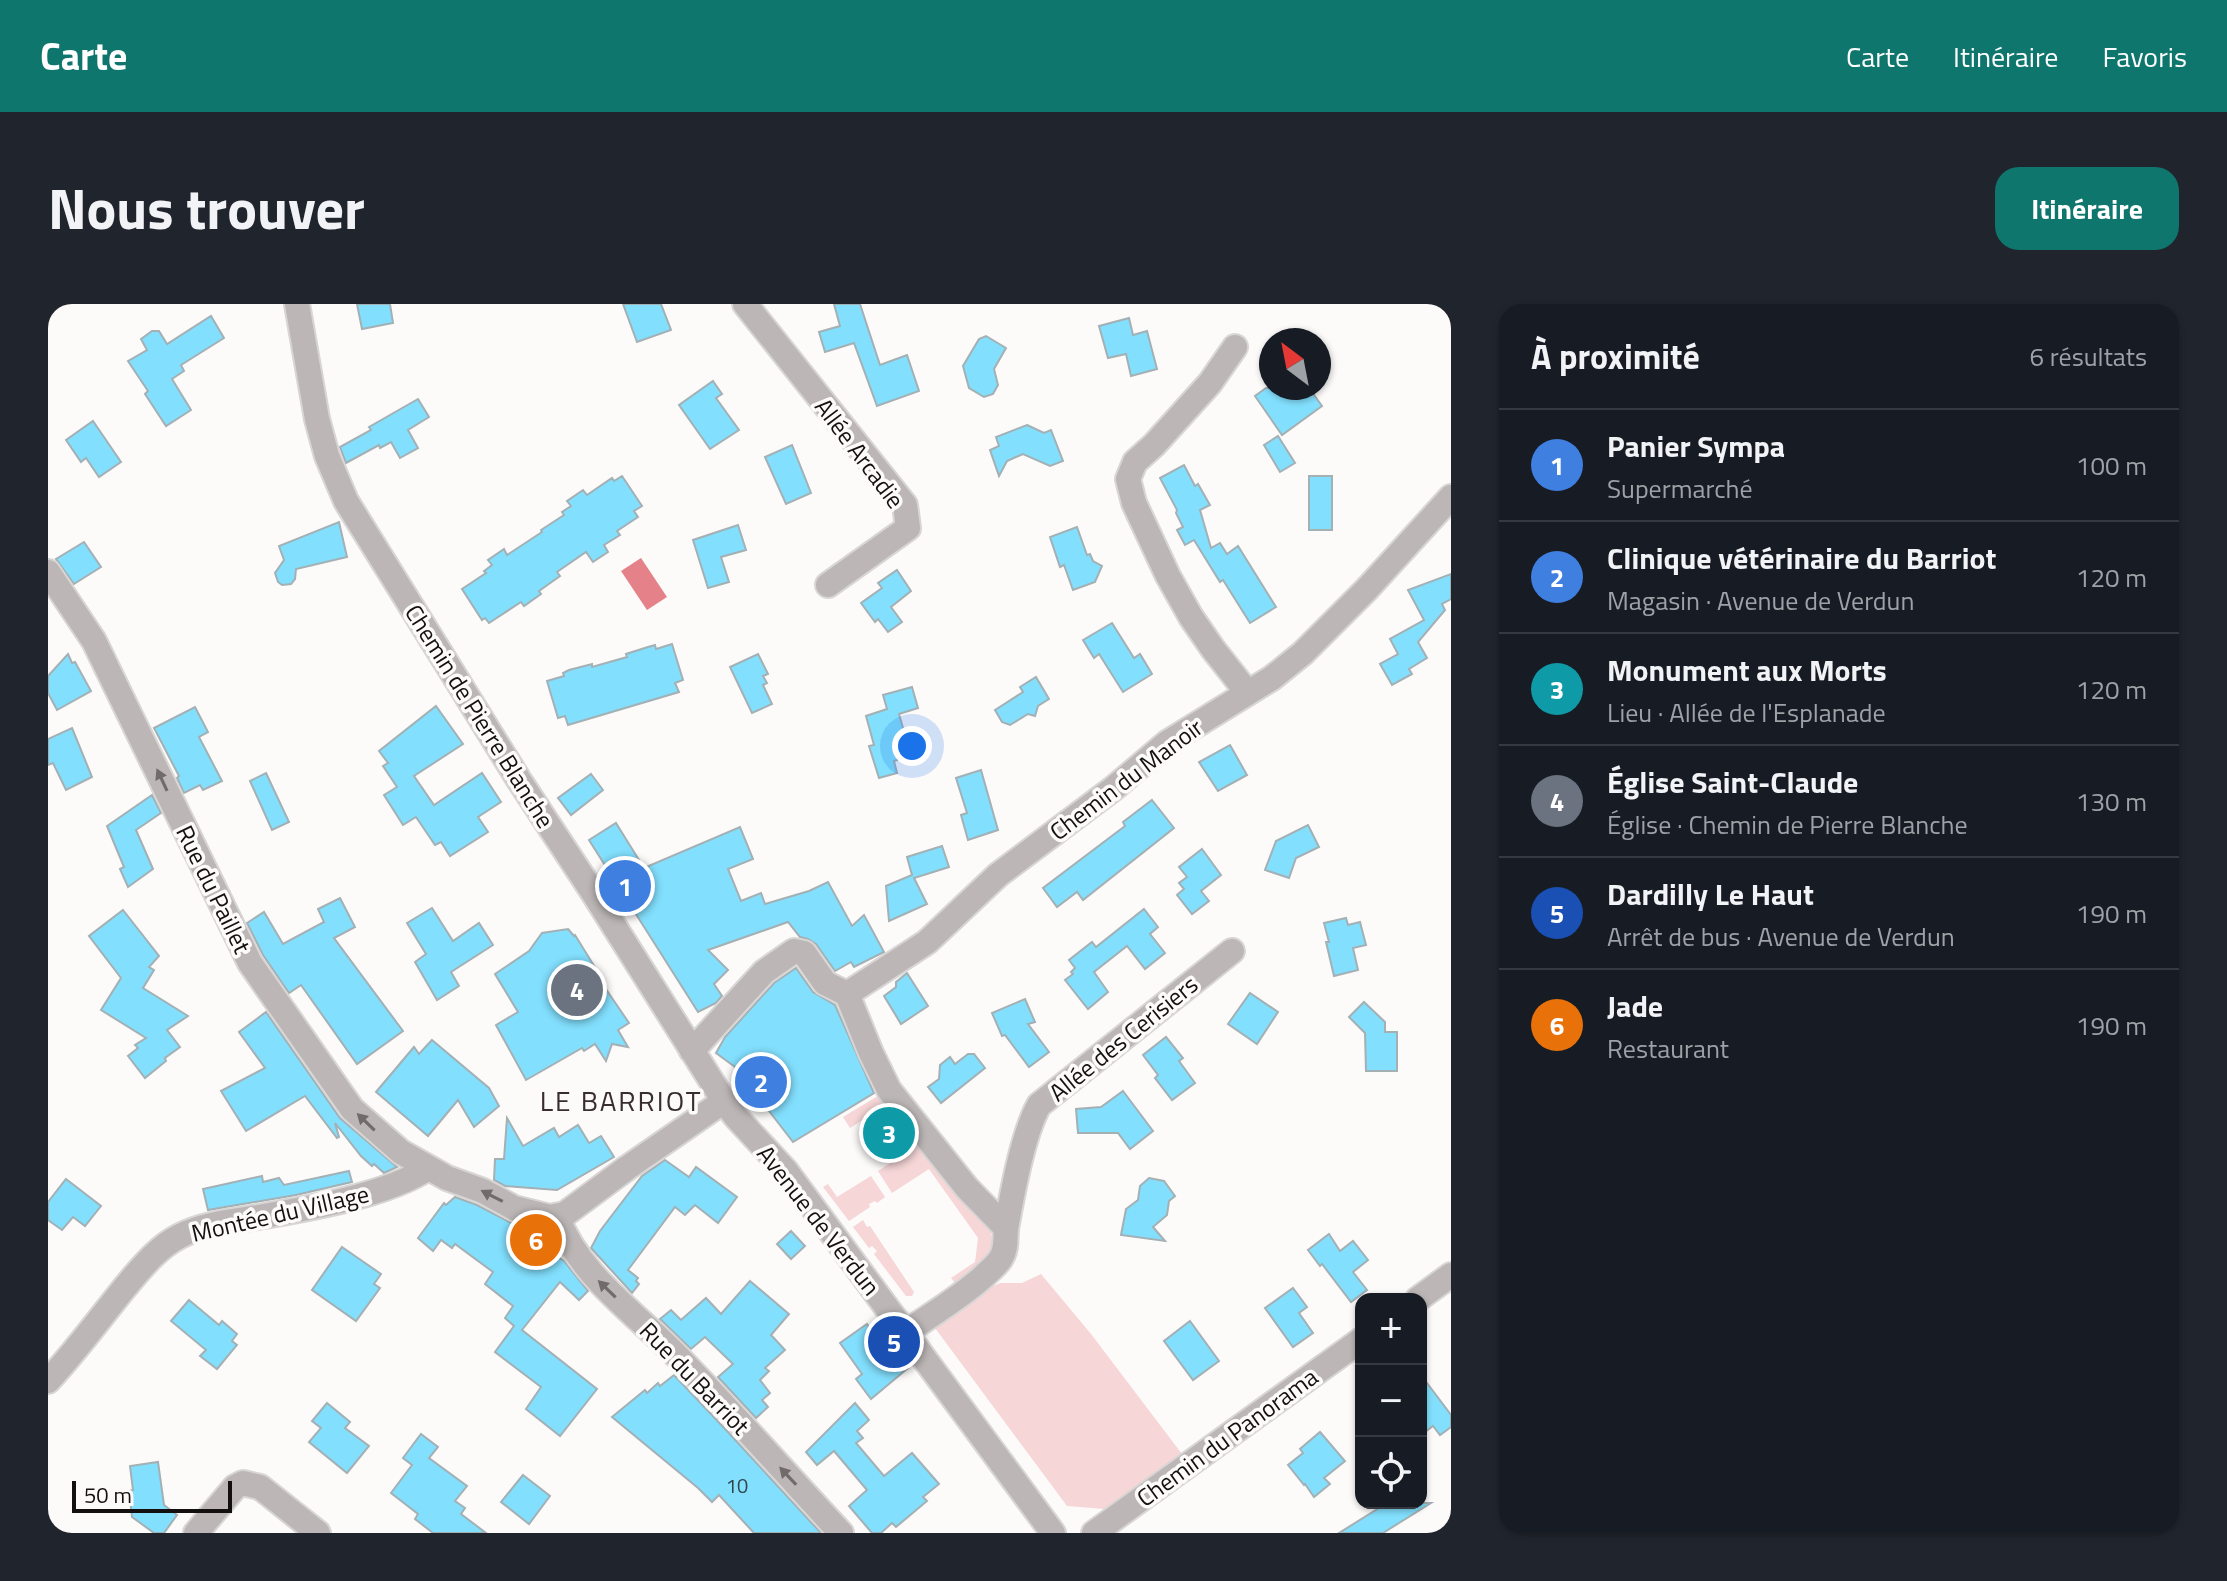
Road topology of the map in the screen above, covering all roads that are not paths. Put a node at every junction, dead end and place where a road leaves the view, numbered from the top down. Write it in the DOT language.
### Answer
graph roads {
  1 [pos="297,304"];
  2 [pos="745,304"];
  3 [pos="1235,347"];
  4 [pos="1451,497"];
  5 [pos="48,572"];
  6 [pos="828,585"];
  7 [pos="1247,692"];
  8 [pos="1232,951"];
  9 [pos="855,990"];
  10 [pos="692,1051"];
  11 [pos="724,1101"];
  12 [pos="428,1168"];
  13 [pos="557,1216"];
  14 [pos="1006,1228"];
  15 [pos="1451,1275"];
  16 [pos="1426,1293"];
  17 [pos="905,1333"];
  18 [pos="1355,1344"];
  19 [pos="48,1381"];
  20 [pos="196,1533"];
  21 [pos="318,1533"];
  22 [pos="841,1533"];
  23 [pos="1053,1533"];
  24 [pos="1094,1533"];
  1 -- 10 [label="street, Chemin de Pierre Blanche"];
  2 -- 6 [label="street, Allée Arcadie"];
  3 -- 7 [label="street"];
  4 -- 7 [label="street, Chemin du Manoir"];
  12 -- 5 [label="street, Rue du Paillet, one-way"];
  7 -- 9 [label="street, Chemin du Manoir"];
  8 -- 14 [label="street, Allée des Cerisiers"];
  9 -- 10 [label="street"];
  9 -- 14 [label="street"];
  10 -- 11 [label="street, Chemin de Pierre Blanche"];
  11 -- 13 [label="street"];
  11 -- 17 [label="street, Avenue de Verdun"];
  13 -- 12 [label="street, Rue du Paillet, one-way"];
  12 -- 19 [label="street, Montée du Village"];
  22 -- 13 [label="street, Rue du Barriot, one-way"];
  14 -- 17 [label="street, Allée des Cerisiers"];
  15 -- 16 [label="street"];
  17 -- 23 [label="street, Avenue de Verdun"];
  18 -- 24 [label="street, Chemin du Panorama"];
  20 -- 21 [label="street"];
}
